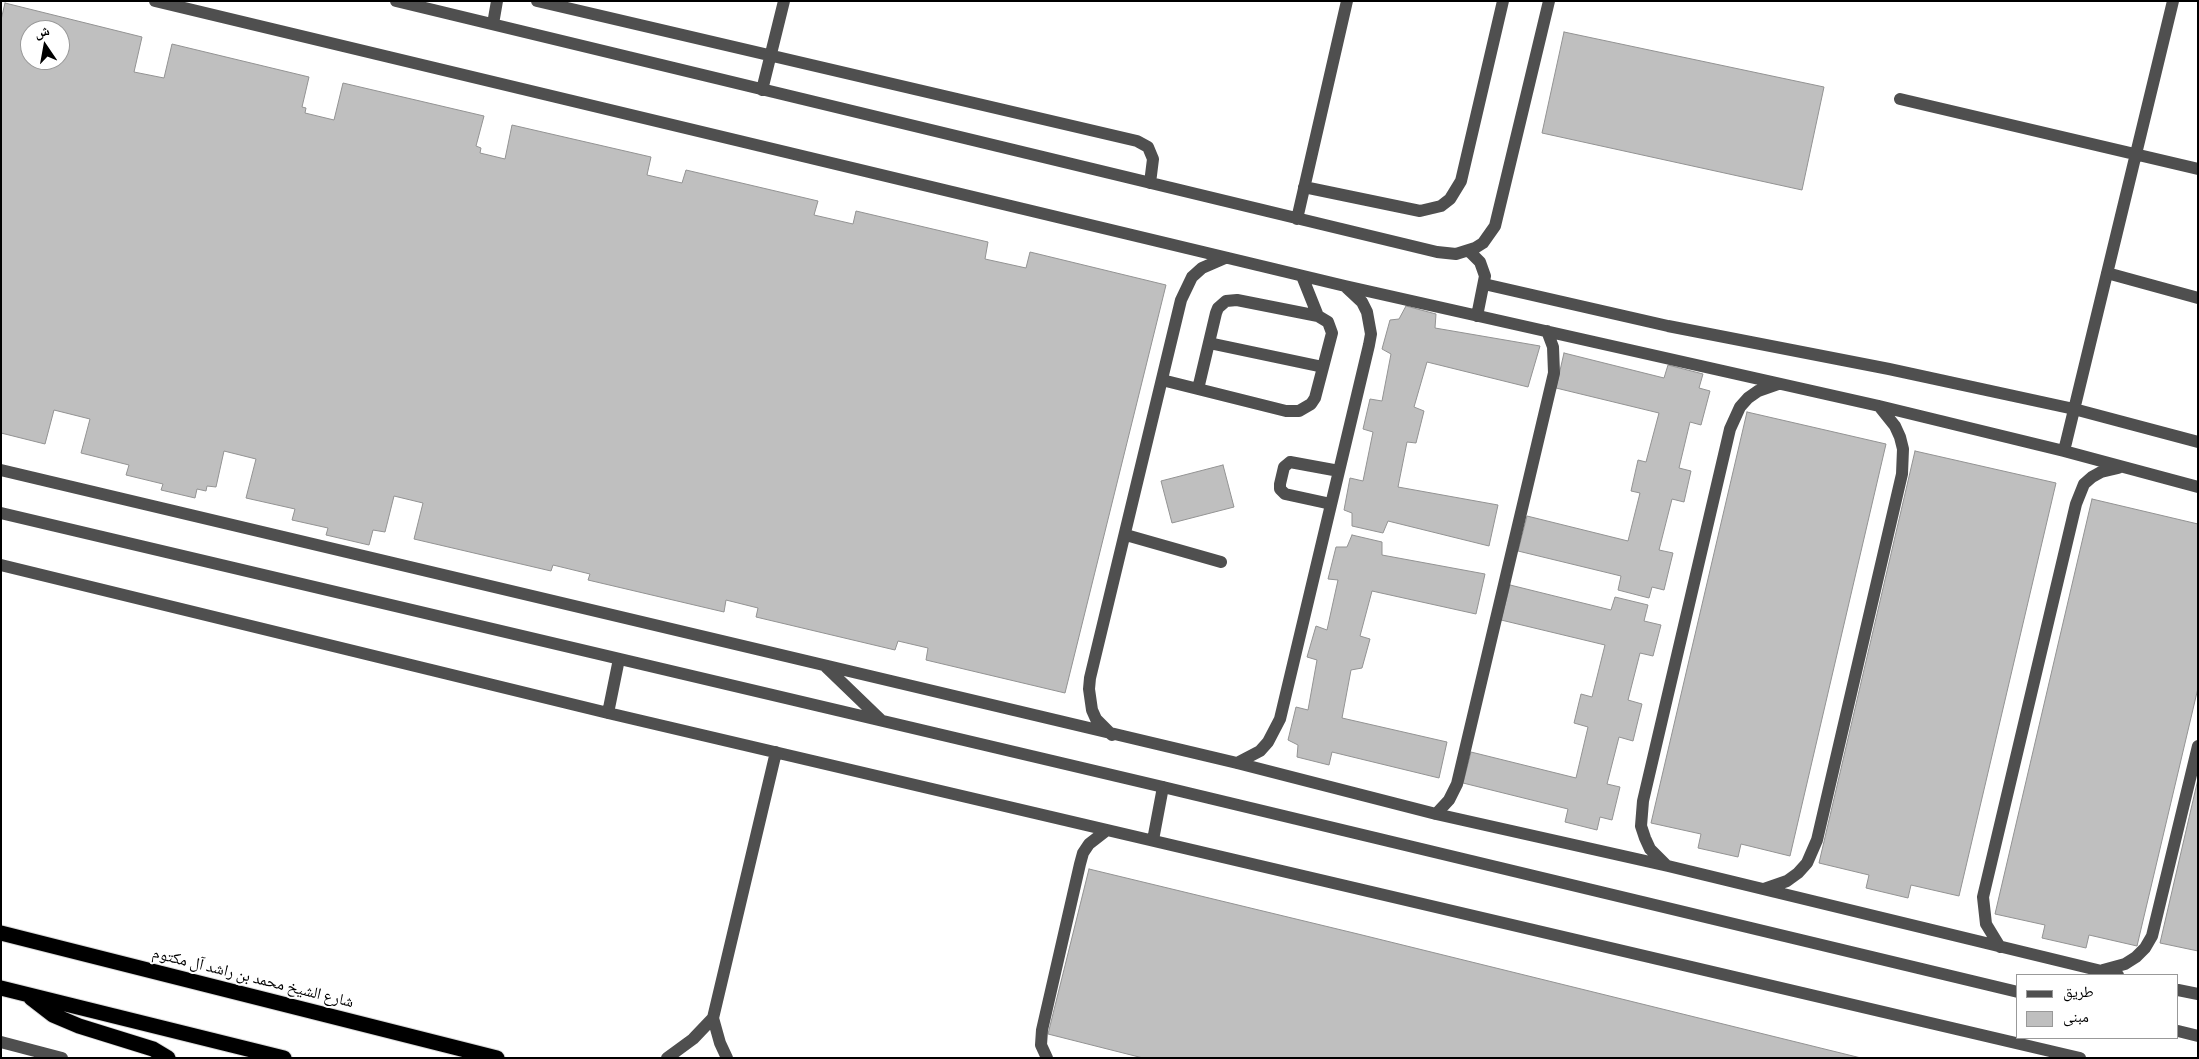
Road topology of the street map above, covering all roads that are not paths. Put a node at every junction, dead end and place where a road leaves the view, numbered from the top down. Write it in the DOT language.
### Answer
graph roads {
  1 [pos="155,1"];
  2 [pos="396,1"];
  3 [pos="497,1"];
  4 [pos="537,1"];
  5 [pos="784,1"];
  6 [pos="1347,1"];
  7 [pos="1503,1"];
  8 [pos="1549,1"];
  9 [pos="2173,1"];
  10 [pos="493,24"];
  11 [pos="770,56"];
  12 [pos="762,90"];
  13 [pos="1900,99"];
  14 [pos="2135,154"];
  15 [pos="2198,169"];
  16 [pos="1150,183"];
  17 [pos="1304,188"];
  18 [pos="1297,218"];
  19 [pos="1469,251"];
  20 [pos="1226,258"];
  21 [pos="2106,273"];
  22 [pos="1302,276"];
  23 [pos="1484,284"];
  24 [pos="1345,286"];
  25 [pos="2198,298"];
  26 [pos="1318,316"];
  27 [pos="1477,316"];
  28 [pos="1547,331"];
  29 [pos="1209,342"];
  30 [pos="1323,367"];
  31 [pos="1162,380"];
  32 [pos="1780,383"];
  33 [pos="1198,389"];
  34 [pos="1879,406"];
  35 [pos="2074,410"];
  36 [pos="2198,442"];
  37 [pos="2064,451"];
  38 [pos="2122,468"];
  39 [pos="1,470"];
  40 [pos="1339,471"];
  41 [pos="2198,487"];
  42 [pos="1331,504"];
  43 [pos="1,513"];
  44 [pos="1126,535"];
  45 [pos="1221,562"];
  46 [pos="1,565"];
  47 [pos="619,659"];
  48 [pos="826,666"];
  49 [pos="608,713"];
  50 [pos="881,720"];
  51 [pos="1112,734"];
  52 [pos="2198,746"];
  53 [pos="776,752"];
  54 [pos="1237,763"];
  55 [pos="1163,787"];
  56 [pos="1436,814"];
  57 [pos="1108,830"];
  58 [pos="1154,840"];
  59 [pos="1668,866"];
  60 [pos="1762,889"];
  61 [pos="1,933"];
  62 [pos="2000,947"];
  63 [pos="2100,971"];
  64 [pos="2114,974"];
  65 [pos="1,988"];
  66 [pos="2179,990"];
  67 [pos="2016,992"];
  68 [pos="26,994"];
  69 [pos="2198,994"];
  70 [pos="713,1018"];
  71 [pos="2179,1031"];
  72 [pos="2198,1036"];
  73 [pos="1,1042"];
  74 [pos="62,1058"];
  75 [pos="168,1058"];
  76 [pos="284,1058"];
  77 [pos="497,1058"];
  78 [pos="667,1058"];
  79 [pos="728,1058"];
  80 [pos="1047,1058"];
  81 [pos="2080,1058"];
  1 -- 20 [label="street"];
  2 -- 10 [label="street"];
  3 -- 10 [label="street"];
  4 -- 11 [label="street"];
  5 -- 11 [label="street"];
  6 -- 17 [label="street"];
  7 -- 17 [label="street"];
  8 -- 19 [label="street"];
  9 -- 14 [label="street"];
  10 -- 12 [label="street"];
  11 -- 12 [label="street"];
  11 -- 16 [label="street"];
  12 -- 16 [label="street"];
  13 -- 14 [label="street"];
  14 -- 15 [label="street"];
  14 -- 21 [label="street"];
  16 -- 18 [label="street"];
  17 -- 18 [label="street"];
  18 -- 19 [label="street"];
  19 -- 23 [label="street"];
  20 -- 22 [label="street"];
  20 -- 31 [label="street"];
  21 -- 25 [label="street"];
  21 -- 35 [label="street"];
  22 -- 24 [label="street"];
  22 -- 26 [label="street"];
  23 -- 27 [label="street"];
  23 -- 35 [label="street"];
  24 -- 27 [label="street"];
  24 -- 40 [label="street"];
  26 -- 29 [label="street"];
  26 -- 30 [label="street"];
  27 -- 28 [label="street"];
  28 -- 32 [label="street"];
  28 -- 56 [label="street"];
  29 -- 30 [label="street"];
  29 -- 33 [label="street"];
  30 -- 33 [label="street"];
  31 -- 33 [label="street"];
  31 -- 44 [label="street"];
  32 -- 34 [label="street"];
  32 -- 59 [label="street"];
  34 -- 37 [label="street"];
  34 -- 60 [label="street"];
  35 -- 36 [label="street"];
  35 -- 37 [label="street"];
  37 -- 38 [label="street"];
  38 -- 41 [label="street"];
  38 -- 62 [label="street"];
  39 -- 48 [label="street"];
  40 -- 42 [label="street"];
  40 -- 42 [label="street"];
  42 -- 54 [label="street"];
  43 -- 47 [label="street"];
  44 -- 45 [label="street"];
  44 -- 51 [label="street"];
  46 -- 49 [label="street"];
  47 -- 49 [label="street"];
  47 -- 50 [label="street"];
  48 -- 50 [label="street"];
  48 -- 51 [label="street"];
  49 -- 53 [label="street"];
  50 -- 55 [label="street"];
  51 -- 54 [label="street"];
  52 -- 63 [label="street"];
  53 -- 57 [label="street"];
  53 -- 70 [label="street"];
  54 -- 56 [label="street"];
  55 -- 58 [label="street"];
  55 -- 67 [label="street"];
  56 -- 59 [label="street"];
  57 -- 58 [label="street"];
  57 -- 80 [label="street"];
  58 -- 81 [label="street"];
  59 -- 60 [label="street"];
  60 -- 62 [label="street"];
  61 -- 77 [label="highway, شارع الشيخ محمد بن راشد آل مكتوم"];
  62 -- 63 [label="street"];
  63 -- 64 [label="street"];
  65 -- 68 [label="highway"];
  66 -- 69 [label="street"];
  68 -- 75 [label="highway"];
  68 -- 76 [label="highway"];
  70 -- 78 [label="street"];
  70 -- 79 [label="street"];
  71 -- 72 [label="street"];
  73 -- 74 [label="street"];
}
